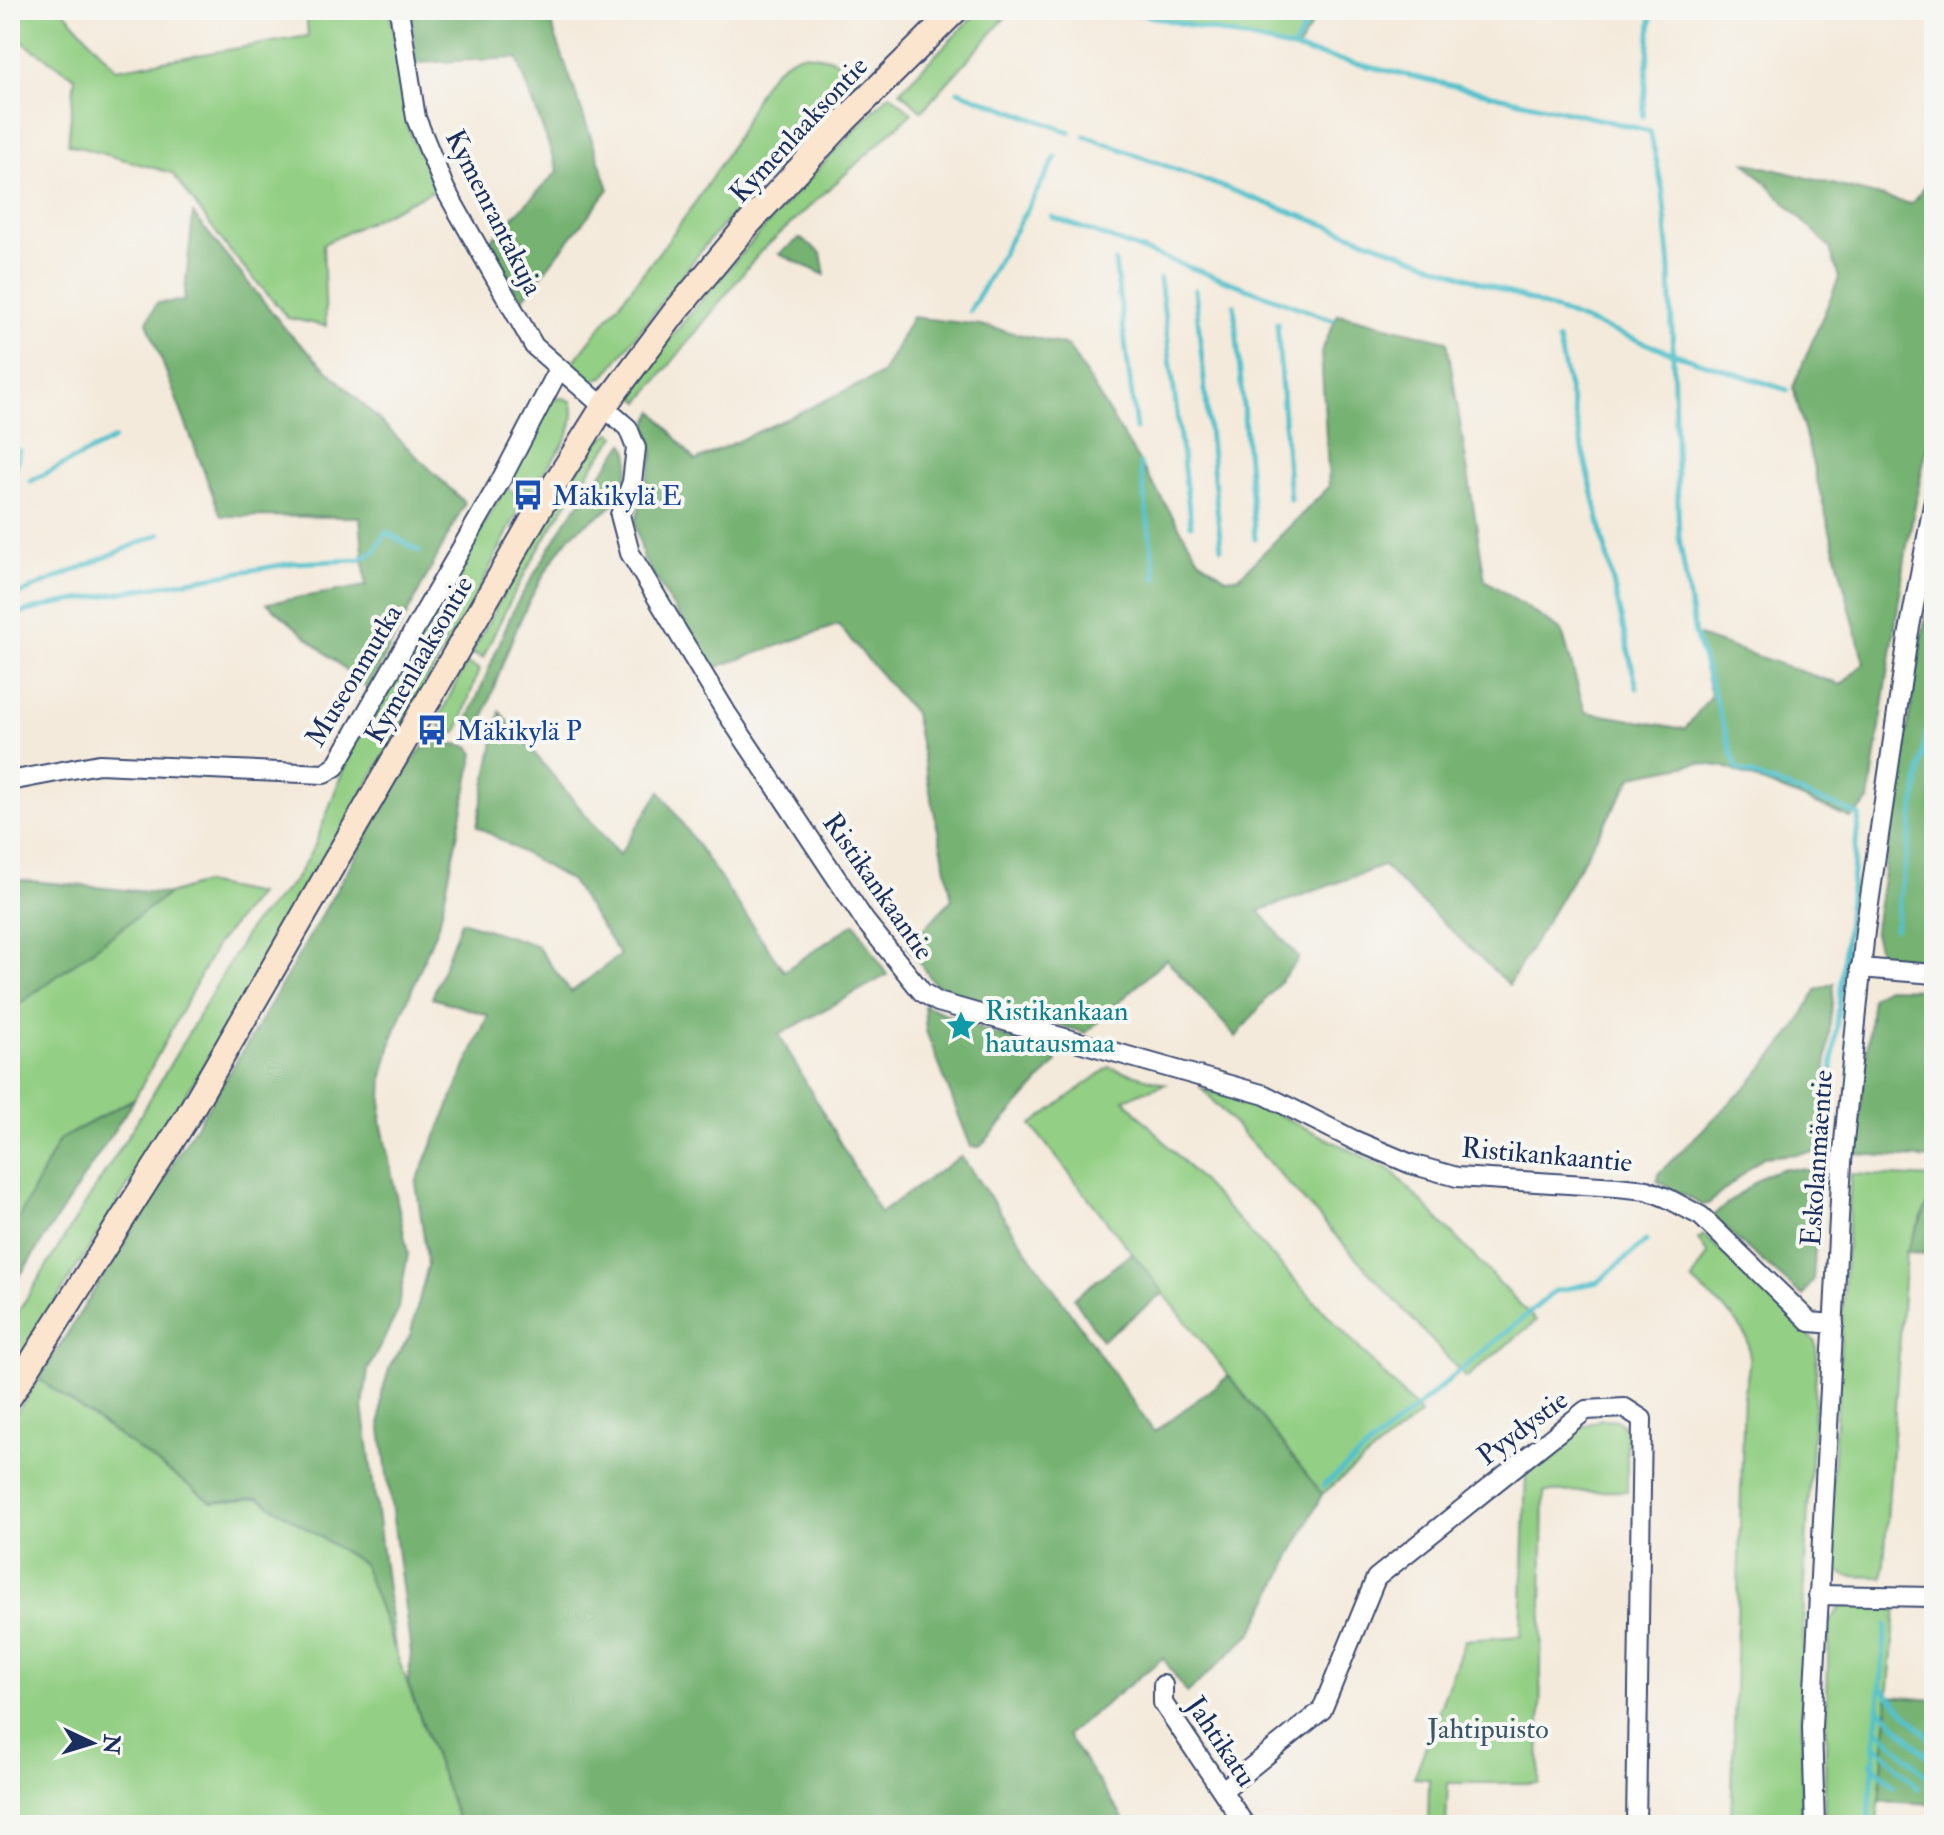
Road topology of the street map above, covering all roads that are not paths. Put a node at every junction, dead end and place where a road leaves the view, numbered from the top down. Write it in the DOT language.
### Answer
graph roads {
  1 [pos="399,10"];
  2 [pos="956,10"];
  3 [pos="559,369"];
  4 [pos="602,409"];
  5 [pos="1934,500"];
  6 [pos="10,781"];
  7 [pos="1860,968"];
  8 [pos="1934,974"];
  9 [pos="1834,1324"];
  10 [pos="10,1396"];
  11 [pos="1818,1595"];
  12 [pos="1934,1597"];
  13 [pos="1163,1685"];
  14 [pos="1223,1790"];
  15 [pos="1245,1825"];
  16 [pos="1636,1825"];
  17 [pos="1815,1825"];
  1 -- 3 [label="street, Kymenrantakuja"];
  2 -- 4 [label="main road, Kymenlaaksontie"];
  3 -- 4 [label="street, Kymenrantakuja"];
  3 -- 6 [label="street, Museonmutka"];
  4 -- 9 [label="street, Ristikankaantie"];
  4 -- 10 [label="main road, Kymenlaaksontie"];
  5 -- 7 [label="street, Eskolanmäentie"];
  7 -- 8 [label="street"];
  7 -- 9 [label="street, Eskolanmäentie"];
  9 -- 11 [label="street, Eskolanmäentie"];
  11 -- 12 [label="street"];
  11 -- 17 [label="street, Eskolanmäentie"];
  13 -- 14 [label="street, Jahtikatu"];
  14 -- 15 [label="street, Jahtikatu"];
  14 -- 16 [label="street, Pyydystie"];
}
